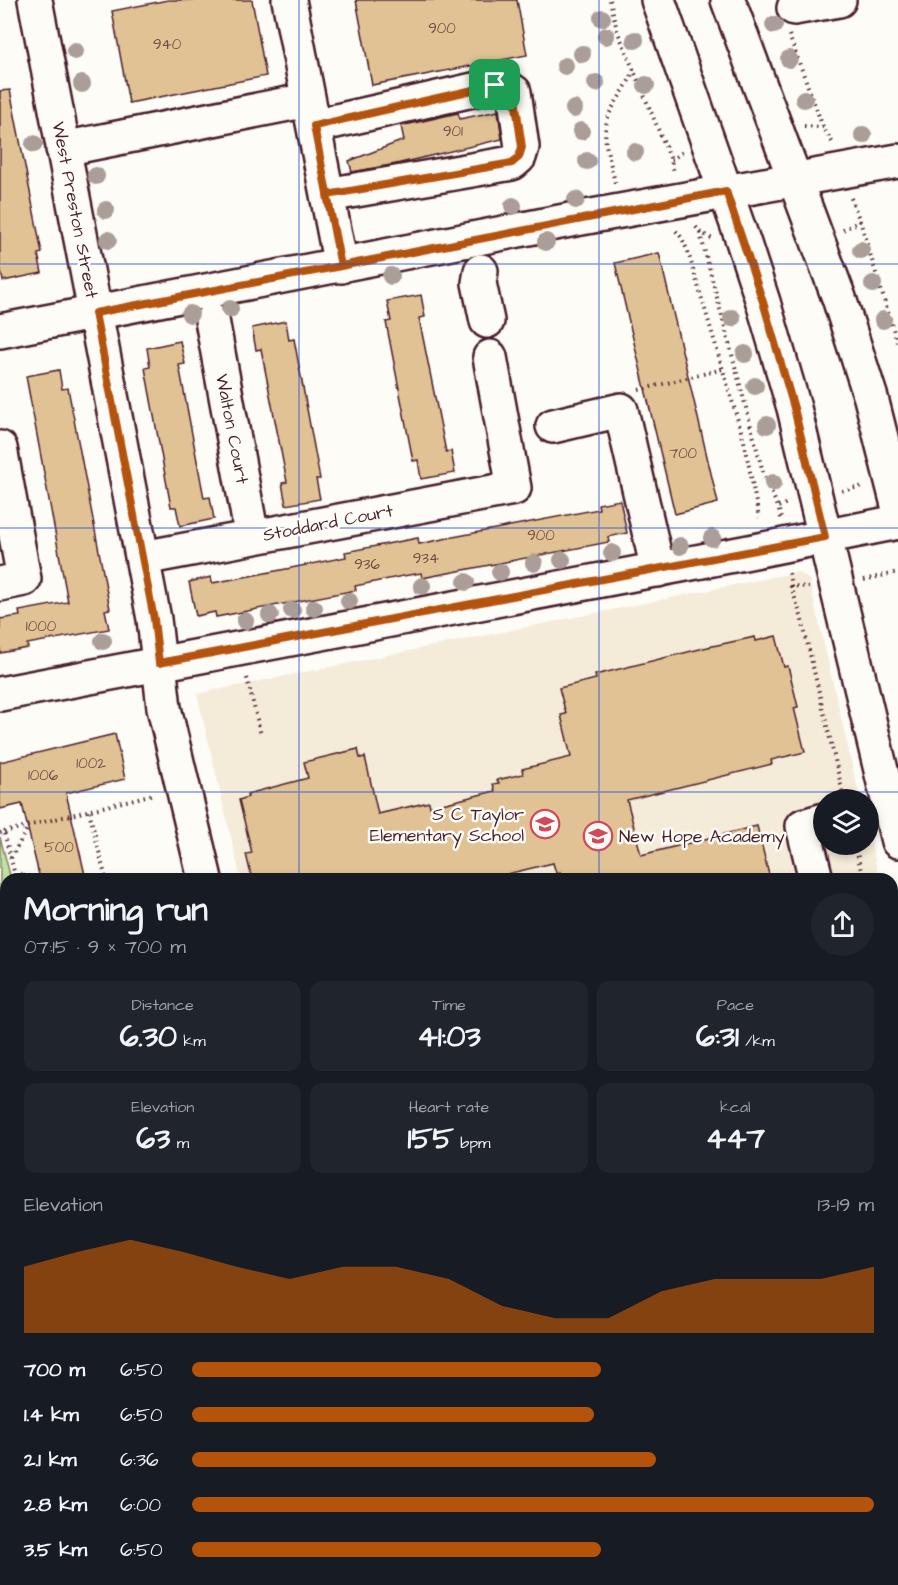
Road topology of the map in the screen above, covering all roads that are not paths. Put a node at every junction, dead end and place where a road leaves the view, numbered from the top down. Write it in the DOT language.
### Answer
graph roads {
  1 [pos="35,0"];
  2 [pos="289,0"];
  3 [pos="658,0"];
  4 [pos="728,0"];
  5 [pos="839,0"];
  6 [pos="791,20"];
  7 [pos="311,113"];
  8 [pos="63,149"];
  9 [pos="898,161"];
  10 [pos="795,178"];
  11 [pos="726,191"];
  12 [pos="327,195"];
  13 [pos="341,266"];
  14 [pos="481,271"];
  15 [pos="95,313"];
  16 [pos="212,320"];
  17 [pos="488,321"];
  18 [pos="0,332"];
  19 [pos="490,357"];
  20 [pos="553,426"];
  21 [pos="0,448"];
  22 [pos="898,505"];
  23 [pos="898,522"];
  24 [pos="252,537"];
  25 [pos="825,537"];
  26 [pos="143,558"];
  27 [pos="658,570"];
  28 [pos="12,582"];
  29 [pos="159,663"];
  30 [pos="0,694"];
  31 [pos="876,789"];
  32 [pos="879,806"];
  33 [pos="813,823"];
  34 [pos="898,841"];
  35 [pos="204,873"];
  36 [pos="815,873"];
  1 -- 8 [label="main road, West Preston Street"];
  2 -- 7 [label="main road"];
  3 -- 11 [label="main road"];
  4 -- 10 [label="main road"];
  5 -- 6 [label="main road"];
  7 -- 8 [label="main road"];
  7 -- 12 [label="main road"];
  7 -- 12 [label="main road"];
  8 -- 15 [label="main road, West Preston Street"];
  9 -- 10 [label="main road"];
  10 -- 11 [label="main road"];
  10 -- 22 [label="main road"];
  11 -- 13 [label="main road"];
  11 -- 25 [label="main road"];
  12 -- 13 [label="main road"];
  13 -- 15 [label="main road"];
  14 -- 17 [label="main road"];
  15 -- 18 [label="main road"];
  15 -- 26 [label="main road, West Preston Street"];
  16 -- 24 [label="main road, Walton Court"];
  19 -- 24 [label="main road, Stoddard Court"];
  20 -- 27 [label="main road"];
  21 -- 28 [label="main road"];
  23 -- 25 [label="main road"];
  24 -- 26 [label="main road, Stoddard Court"];
  25 -- 27 [label="main road"];
  25 -- 31 [label="main road"];
  26 -- 29 [label="main road, West Preston Street"];
  27 -- 29 [label="main road"];
  29 -- 30 [label="main road"];
  29 -- 35 [label="main road, West Preston Street"];
  32 -- 34 [label="main road"];
  33 -- 36 [label="main road"];
}
